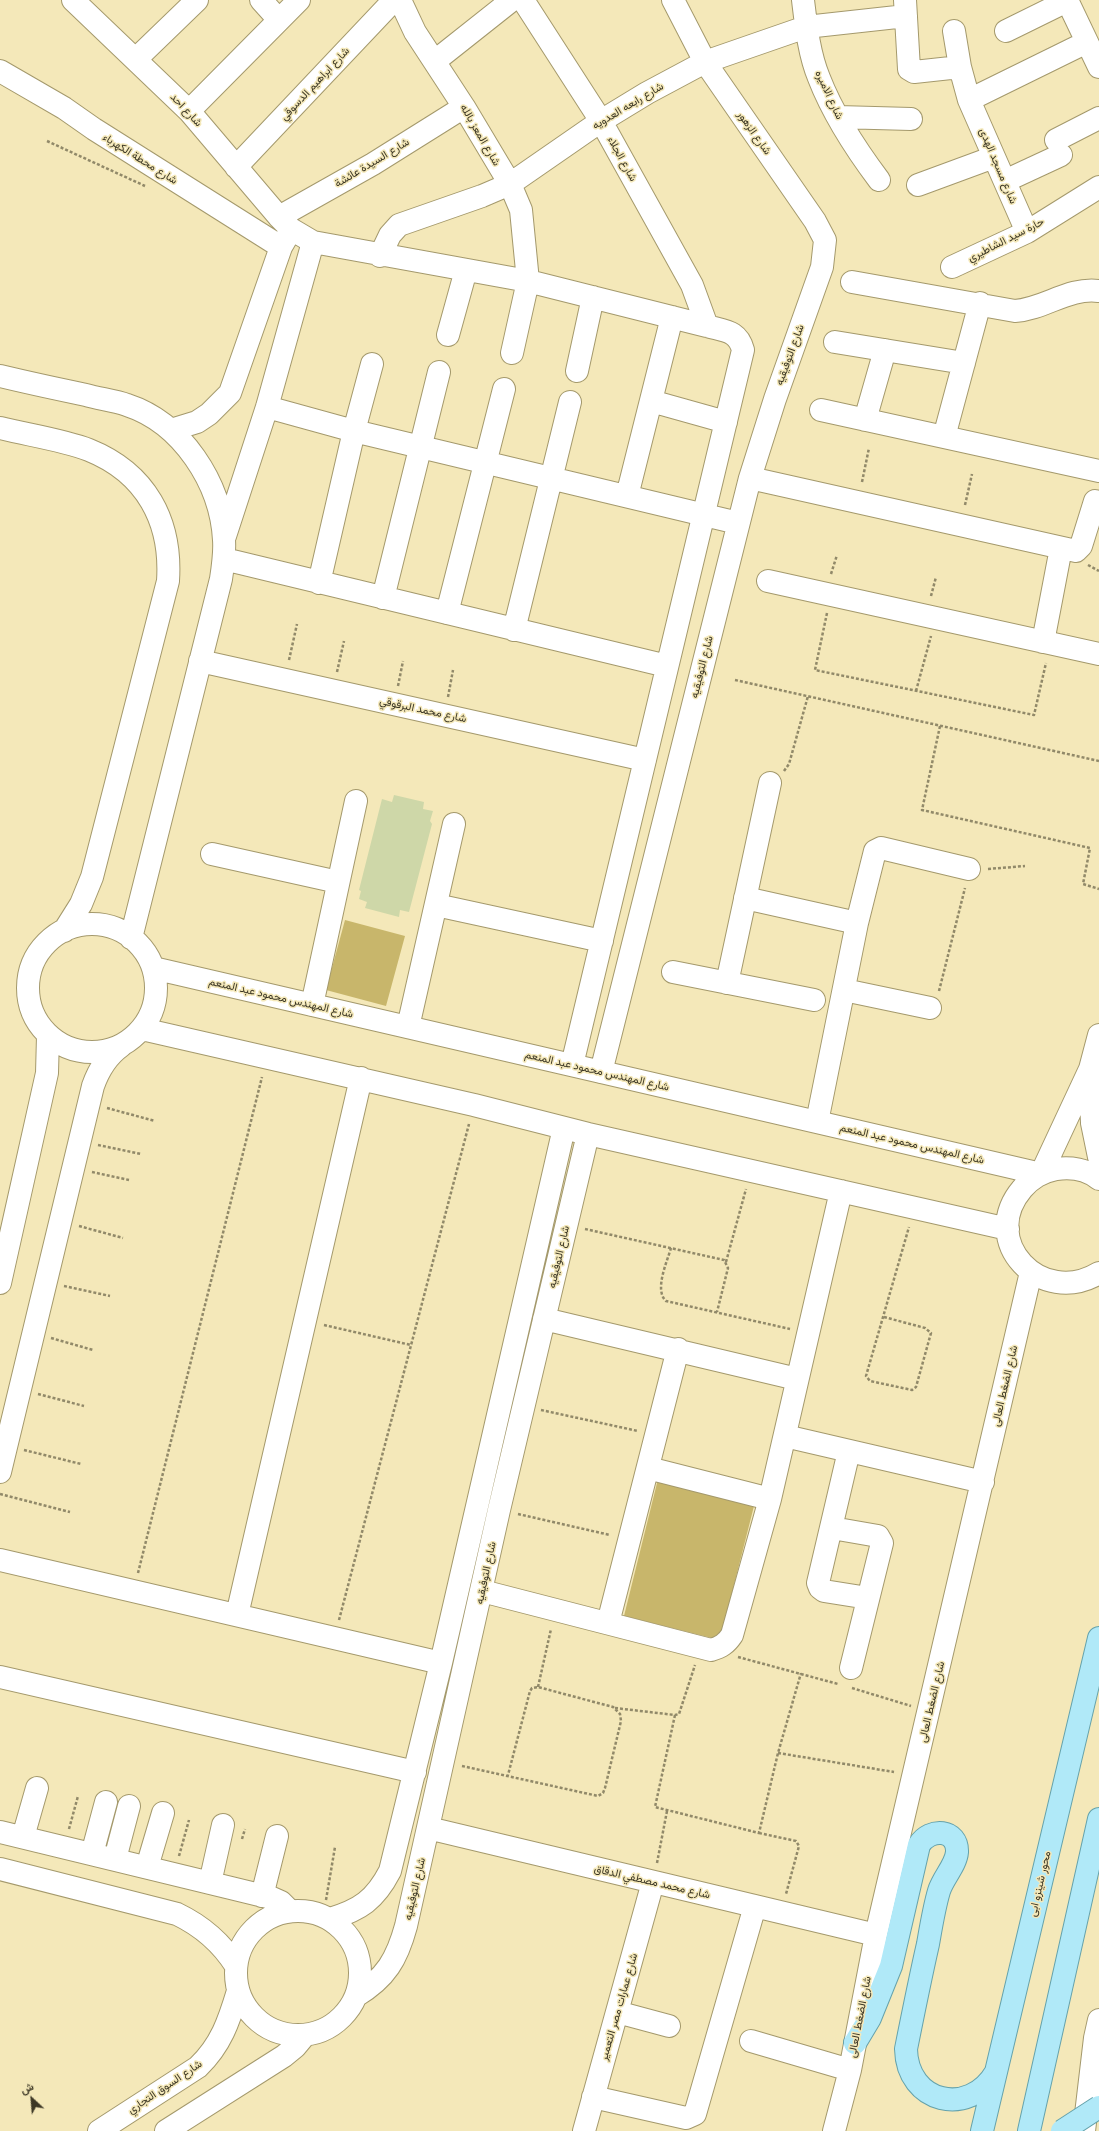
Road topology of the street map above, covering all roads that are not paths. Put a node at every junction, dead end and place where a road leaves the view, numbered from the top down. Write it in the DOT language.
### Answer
graph roads {
  1 [pos="73,0"];
  2 [pos="197,0"];
  3 [pos="261,0"];
  4 [pos="299,0"];
  5 [pos="394,0"];
  6 [pos="400,0"];
  7 [pos="512,0"];
  8 [pos="523,0"];
  9 [pos="673,0"];
  10 [pos="802,0"];
  11 [pos="1067,0"];
  12 [pos="906,8"];
  13 [pos="279,20"];
  14 [pos="806,27"];
  15 [pos="954,31"];
  16 [pos="1006,31"];
  17 [pos="1087,42"];
  18 [pos="136,59"];
  19 [pos="435,61"];
  20 [pos="705,62"];
  21 [pos="960,67"];
  22 [pos="1099,67"];
  23 [pos="0,71"];
  24 [pos="969,100"];
  25 [pos="464,107"];
  26 [pos="189,111"];
  27 [pos="838,117"];
  28 [pos="1099,118"];
  29 [pos="911,119"];
  30 [pos="601,121"];
  31 [pos="994,157"];
  32 [pos="236,168"];
  33 [pos="879,180"];
  34 [pos="1005,181"];
  35 [pos="510,184"];
  36 [pos="918,185"];
  37 [pos="1099,187"];
  38 [pos="284,231"];
  39 [pos="1027,232"];
  40 [pos="313,242"];
  41 [pos="380,256"];
  42 [pos="822,267"];
  43 [pos="952,267"];
  44 [pos="466,270"];
  45 [pos="528,281"];
  46 [pos="852,282"];
  47 [pos="1099,291"];
  48 [pos="594,297"];
  49 [pos="980,303"];
  50 [pos="672,317"];
  51 [pos="707,326"];
  52 [pos="448,334"];
  53 [pos="835,342"];
  54 [pos="885,350"];
  55 [pos="512,353"];
  56 [pos="964,363"];
  57 [pos="372,364"];
  58 [pos="576,370"];
  59 [pos="438,372"];
  60 [pos="0,376"];
  61 [pos="504,389"];
  62 [pos="651,401"];
  63 [pos="570,402"];
  64 [pos="267,407"];
  65 [pos="820,410"];
  66 [pos="865,420"];
  67 [pos="726,422"];
  68 [pos="0,428"];
  69 [pos="171,430"];
  70 [pos="354,431"];
  71 [pos="944,437"];
  72 [pos="420,447"];
  73 [pos="485,462"];
  74 [pos="1098,466"];
  75 [pos="551,478"];
  76 [pos="750,478"];
  77 [pos="627,496"];
  78 [pos="1095,501"];
  79 [pos="704,514"];
  80 [pos="738,523"];
  81 [pos="1061,548"];
  82 [pos="224,549"];
  83 [pos="768,581"];
  84 [pos="319,583"];
  85 [pos="383,598"];
  86 [pos="447,613"];
  87 [pos="514,630"];
  88 [pos="1047,643"];
  89 [pos="1099,654"];
  90 [pos="200,661"];
  91 [pos="668,666"];
  92 [pos="645,760"];
  93 [pos="770,783"];
  94 [pos="356,801"];
  95 [pos="454,824"];
  96 [pos="212,854"];
  97 [pos="969,869"];
  98 [pos="338,882"];
  99 [pos="745,898"];
  100 [pos="436,905"];
  101 [pos="857,923"];
  102 [pos="64,931"];
  103 [pos="131,938"];
  104 [pos="602,941"];
  105 [pos="153,968"];
  106 [pos="673,972"];
  107 [pos="727,983"];
  108 [pos="844,990"];
  109 [pos="814,1000"];
  110 [pos="312,1005"];
  111 [pos="930,1008"];
  112 [pos="408,1027"];
  113 [pos="142,1029"];
  114 [pos="1099,1035"];
  115 [pos="48,1036"];
  116 [pos="121,1046"];
  117 [pos="572,1065"];
  118 [pos="1090,1068"];
  119 [pos="600,1072"];
  120 [pos="361,1078"];
  121 [pos="817,1122"];
  122 [pos="564,1128"];
  123 [pos="588,1134"];
  124 [pos="1099,1157"];
  125 [pos="1041,1174"];
  126 [pos="1099,1179"];
  127 [pos="841,1190"];
  128 [pos="544,1220"];
  129 [pos="566,1225"];
  130 [pos="1008,1229"];
  131 [pos="1031,1272"];
  132 [pos="1099,1273"];
  133 [pos="0,1283"];
  134 [pos="544,1319"];
  135 [pos="678,1349"];
  136 [pos="798,1379"];
  137 [pos="785,1436"];
  138 [pos="849,1451"];
  139 [pos="648,1468"];
  140 [pos="0,1472"];
  141 [pos="983,1482"];
  142 [pos="770,1499"];
  143 [pos="832,1528"];
  144 [pos="0,1560"];
  145 [pos="482,1591"];
  146 [pos="868,1598"];
  147 [pos="237,1615"];
  148 [pos="608,1623"];
  149 [pos="1099,1638"];
  150 [pos="441,1663"];
  151 [pos="0,1677"];
  152 [pos="846,1679"];
  153 [pos="415,1772"];
  154 [pos="37,1788"];
  155 [pos="106,1802"];
  156 [pos="129,1806"];
  157 [pos="163,1813"];
  158 [pos="1099,1819"];
  159 [pos="224,1825"];
  160 [pos="428,1828"];
  161 [pos="0,1832"];
  162 [pos="277,1836"];
  163 [pos="23,1837"];
  164 [pos="92,1854"];
  165 [pos="115,1859"];
  166 [pos="147,1867"];
  167 [pos="0,1869"];
  168 [pos="653,1882"];
  169 [pos="210,1883"];
  170 [pos="262,1896"];
  171 [pos="755,1906"];
  172 [pos="290,1911"];
  173 [pos="326,1918"];
  174 [pos="876,1935"];
  175 [pos="236,1966"];
  176 [pos="238,1991"];
  177 [pos="356,1996"];
  178 [pos="617,2012"];
  179 [pos="1099,2020"];
  180 [pos="669,2026"];
  181 [pos="305,2034"];
  182 [pos="751,2041"];
  183 [pos="855,2043"];
  184 [pos="850,2070"];
  185 [pos="996,2072"];
  186 [pos="594,2097"];
  187 [pos="1099,2107"];
  188 [pos="99,2131"];
  189 [pos="166,2131"];
  190 [pos="584,2131"];
  191 [pos="834,2131"];
  192 [pos="982,2131"];
  193 [pos="1029,2131"];
  194 [pos="1062,2131"];
  195 [pos="1084,2131"];
  1 -- 18 [label="street, شارع احد"];
  2 -- 18 [label="street"];
  3 -- 13 [label="street"];
  4 -- 13 [label="street"];
  5 -- 32 [label="street, شارع ابراهيم الدسوقي"];
  6 -- 19 [label="street, شارع المعز بالله"];
  7 -- 19 [label="street"];
  8 -- 30 [label="street, شارع الجلاء"];
  9 -- 20 [label="street, شارع الزهور"];
  10 -- 14 [label="street, شارع الاميره"];
  11 -- 16 [label="street"];
  11 -- 17 [label="street"];
  12 -- 14 [label="street, شارع رابعه العدويه"];
  12 -- 21 [label="street"];
  13 -- 26 [label="street"];
  14 -- 20 [label="street, شارع رابعه العدويه"];
  14 -- 27 [label="street, شارع الاميره"];
  15 -- 21 [label="street, شارع مسجد الهدى"];
  17 -- 22 [label="street"];
  17 -- 24 [label="street"];
  18 -- 26 [label="street, شارع احد"];
  19 -- 25 [label="street, شارع المعز بالله"];
  20 -- 30 [label="street, شارع رابعه العدويه"];
  20 -- 42 [label="street, شارع الزهور"];
  21 -- 24 [label="street, شارع مسجد الهدى"];
  23 -- 38 [label="street, شارع محطة الكهرباء"];
  24 -- 31 [label="street, شارع مسجد الهدى"];
  25 -- 35 [label="street, شارع المعز بالله"];
  25 -- 38 [label="street, شارع السيدة عائشة"];
  26 -- 32 [label="street, شارع احد"];
  27 -- 29 [label="street"];
  27 -- 33 [label="street, شارع الاميره"];
  28 -- 34 [label="street"];
  30 -- 35 [label="street, شارع رابعه العدويه"];
  30 -- 51 [label="street, شارع الجلاء"];
  31 -- 34 [label="street, شارع مسجد الهدى"];
  31 -- 36 [label="street"];
  32 -- 38 [label="street, شارع احد"];
  34 -- 39 [label="street, شارع مسجد الهدى"];
  35 -- 41 [label="street, شارع رابعه العدويه"];
  35 -- 45 [label="street, شارع المعز بالله"];
  37 -- 39 [label="street, حارة سيد الشاطيري"];
  38 -- 40 [label="street"];
  38 -- 69 [label="street"];
  39 -- 43 [label="street, حارة سيد الشاطيري"];
  40 -- 41 [label="street"];
  40 -- 64 [label="street"];
  41 -- 44 [label="street"];
  42 -- 76 [label="street, شارع التوفيقيه"];
  44 -- 45 [label="street"];
  44 -- 52 [label="street"];
  45 -- 48 [label="street"];
  45 -- 55 [label="street, شارع المعز بالله"];
  46 -- 49 [label="street"];
  47 -- 49 [label="street"];
  48 -- 50 [label="street"];
  48 -- 58 [label="street"];
  49 -- 56 [label="street"];
  50 -- 51 [label="street"];
  50 -- 62 [label="street"];
  51 -- 67 [label="street"];
  53 -- 54 [label="street"];
  54 -- 56 [label="street"];
  54 -- 66 [label="street"];
  56 -- 71 [label="street"];
  57 -- 70 [label="street"];
  59 -- 72 [label="street"];
  60 -- 69 [label="street"];
  61 -- 73 [label="street"];
  62 -- 67 [label="street"];
  62 -- 77 [label="street"];
  63 -- 75 [label="street"];
  64 -- 70 [label="street"];
  64 -- 82 [label="street"];
  65 -- 66 [label="street"];
  66 -- 71 [label="street"];
  67 -- 79 [label="street"];
  68 -- 102 [label="street"];
  69 -- 82 [label="street"];
  70 -- 72 [label="street"];
  70 -- 84 [label="street"];
  71 -- 74 [label="street"];
  72 -- 73 [label="street"];
  72 -- 85 [label="street"];
  73 -- 75 [label="street"];
  73 -- 86 [label="street"];
  75 -- 77 [label="street"];
  75 -- 87 [label="street"];
  76 -- 80 [label="street, شارع التوفيقيه"];
  76 -- 81 [label="street"];
  77 -- 79 [label="street"];
  78 -- 81 [label="street"];
  79 -- 80 [label="street"];
  79 -- 91 [label="street"];
  80 -- 119 [label="street, شارع التوفيقيه"];
  81 -- 88 [label="street"];
  82 -- 84 [label="street"];
  82 -- 90 [label="street"];
  83 -- 88 [label="street"];
  84 -- 85 [label="street"];
  85 -- 86 [label="street"];
  86 -- 87 [label="street"];
  87 -- 91 [label="street"];
  88 -- 89 [label="street"];
  90 -- 92 [label="street, شارع محمد البرقوقي"];
  90 -- 103 [label="street"];
  91 -- 92 [label="street"];
  92 -- 104 [label="street"];
  93 -- 99 [label="street"];
  94 -- 98 [label="street"];
  95 -- 100 [label="street"];
  96 -- 98 [label="street"];
  97 -- 101 [label="street"];
  98 -- 110 [label="street"];
  99 -- 101 [label="street"];
  99 -- 107 [label="street"];
  100 -- 104 [label="street"];
  100 -- 112 [label="street"];
  101 -- 108 [label="street"];
  102 -- 103 [label="street"];
  102 -- 115 [label="street"];
  103 -- 105 [label="street"];
  104 -- 117 [label="street"];
  105 -- 110 [label="street, شارع المهندس محمود عبد المنعم"];
  105 -- 113 [label="street"];
  106 -- 107 [label="street"];
  107 -- 109 [label="street"];
  108 -- 111 [label="street"];
  108 -- 121 [label="street"];
  110 -- 112 [label="street, شارع المهندس محمود عبد المنعم"];
  112 -- 117 [label="street, شارع المهندس محمود عبد المنعم"];
  113 -- 116 [label="street"];
  113 -- 120 [label="street"];
  114 -- 118 [label="street"];
  115 -- 116 [label="street"];
  115 -- 133 [label="street"];
  116 -- 140 [label="street"];
  117 -- 119 [label="street, شارع المهندس محمود عبد المنعم"];
  118 -- 124 [label="street"];
  118 -- 125 [label="street"];
  119 -- 121 [label="street, شارع المهندس محمود عبد المنعم"];
  120 -- 122 [label="street"];
  120 -- 147 [label="street"];
  121 -- 125 [label="street, شارع المهندس محمود عبد المنعم"];
  122 -- 123 [label="street"];
  122 -- 128 [label="street, شارع التوفيقيه"];
  123 -- 127 [label="street"];
  123 -- 129 [label="street, شارع التوفيقيه"];
  125 -- 126 [label="street"];
  125 -- 130 [label="street"];
  127 -- 130 [label="street"];
  127 -- 136 [label="street"];
  128 -- 129 [label="street"];
  128 -- 150 [label="street, شارع التوفيقيه"];
  129 -- 134 [label="street, شارع التوفيقيه"];
  130 -- 131 [label="street"];
  131 -- 132 [label="street"];
  131 -- 141 [label="street, شارع الضغط العالى"];
  134 -- 135 [label="street"];
  134 -- 145 [label="street, شارع التوفيقيه"];
  135 -- 136 [label="street"];
  135 -- 139 [label="street"];
  136 -- 137 [label="street"];
  137 -- 138 [label="street"];
  137 -- 142 [label="street"];
  138 -- 141 [label="street"];
  138 -- 143 [label="street"];
  139 -- 142 [label="street"];
  139 -- 148 [label="street"];
  141 -- 174 [label="street, شارع الضغط العالى"];
  142 -- 148 [label="street"];
  143 -- 146 [label="street"];
  143 -- 146 [label="street"];
  144 -- 147 [label="street"];
  145 -- 148 [label="street"];
  145 -- 160 [label="street, شارع التوفيقيه"];
  146 -- 152 [label="street"];
  147 -- 150 [label="street"];
  149 -- 185 [label="main road, محور شينزو ابى"];
  150 -- 153 [label="street, شارع التوفيقيه"];
  151 -- 153 [label="street"];
  153 -- 173 [label="street, شارع التوفيقيه"];
  154 -- 163 [label="street"];
  155 -- 164 [label="street"];
  156 -- 165 [label="street"];
  157 -- 166 [label="street"];
  158 -- 193 [label="main road"];
  159 -- 169 [label="street"];
  160 -- 168 [label="street, شارع محمد مصطفي الدقاق"];
  160 -- 177 [label="street, شارع التوفيقيه"];
  161 -- 163 [label="street"];
  162 -- 170 [label="street"];
  163 -- 164 [label="street"];
  164 -- 165 [label="street"];
  165 -- 166 [label="street"];
  166 -- 169 [label="street"];
  167 -- 175 [label="street"];
  168 -- 171 [label="street, شارع محمد مصطفي الدقاق"];
  168 -- 178 [label="street, شارع عمارات مصر التعمير"];
  169 -- 170 [label="street"];
  170 -- 172 [label="street"];
  171 -- 174 [label="street, شارع محمد مصطفي الدقاق"];
  171 -- 186 [label="street"];
  172 -- 173 [label="street"];
  172 -- 175 [label="street"];
  173 -- 177 [label="street"];
  174 -- 183 [label="street, شارع الضغط العالى"];
  175 -- 176 [label="street"];
  176 -- 181 [label="street"];
  176 -- 188 [label="street, شارع السوق التجاري"];
  177 -- 181 [label="street"];
  178 -- 180 [label="street"];
  178 -- 186 [label="street, شارع عمارات مصر التعمير"];
  179 -- 195 [label="street"];
  181 -- 189 [label="street"];
  182 -- 184 [label="street"];
  183 -- 184 [label="street, شارع الضغط العالى"];
  183 -- 185 [label="main road"];
  184 -- 191 [label="street, شارع الضغط العالى"];
  185 -- 192 [label="main road, محور شينزو ابى"];
  186 -- 190 [label="street, شارع عمارات مصر التعمير"];
  187 -- 194 [label="main road, bridge"];
}
